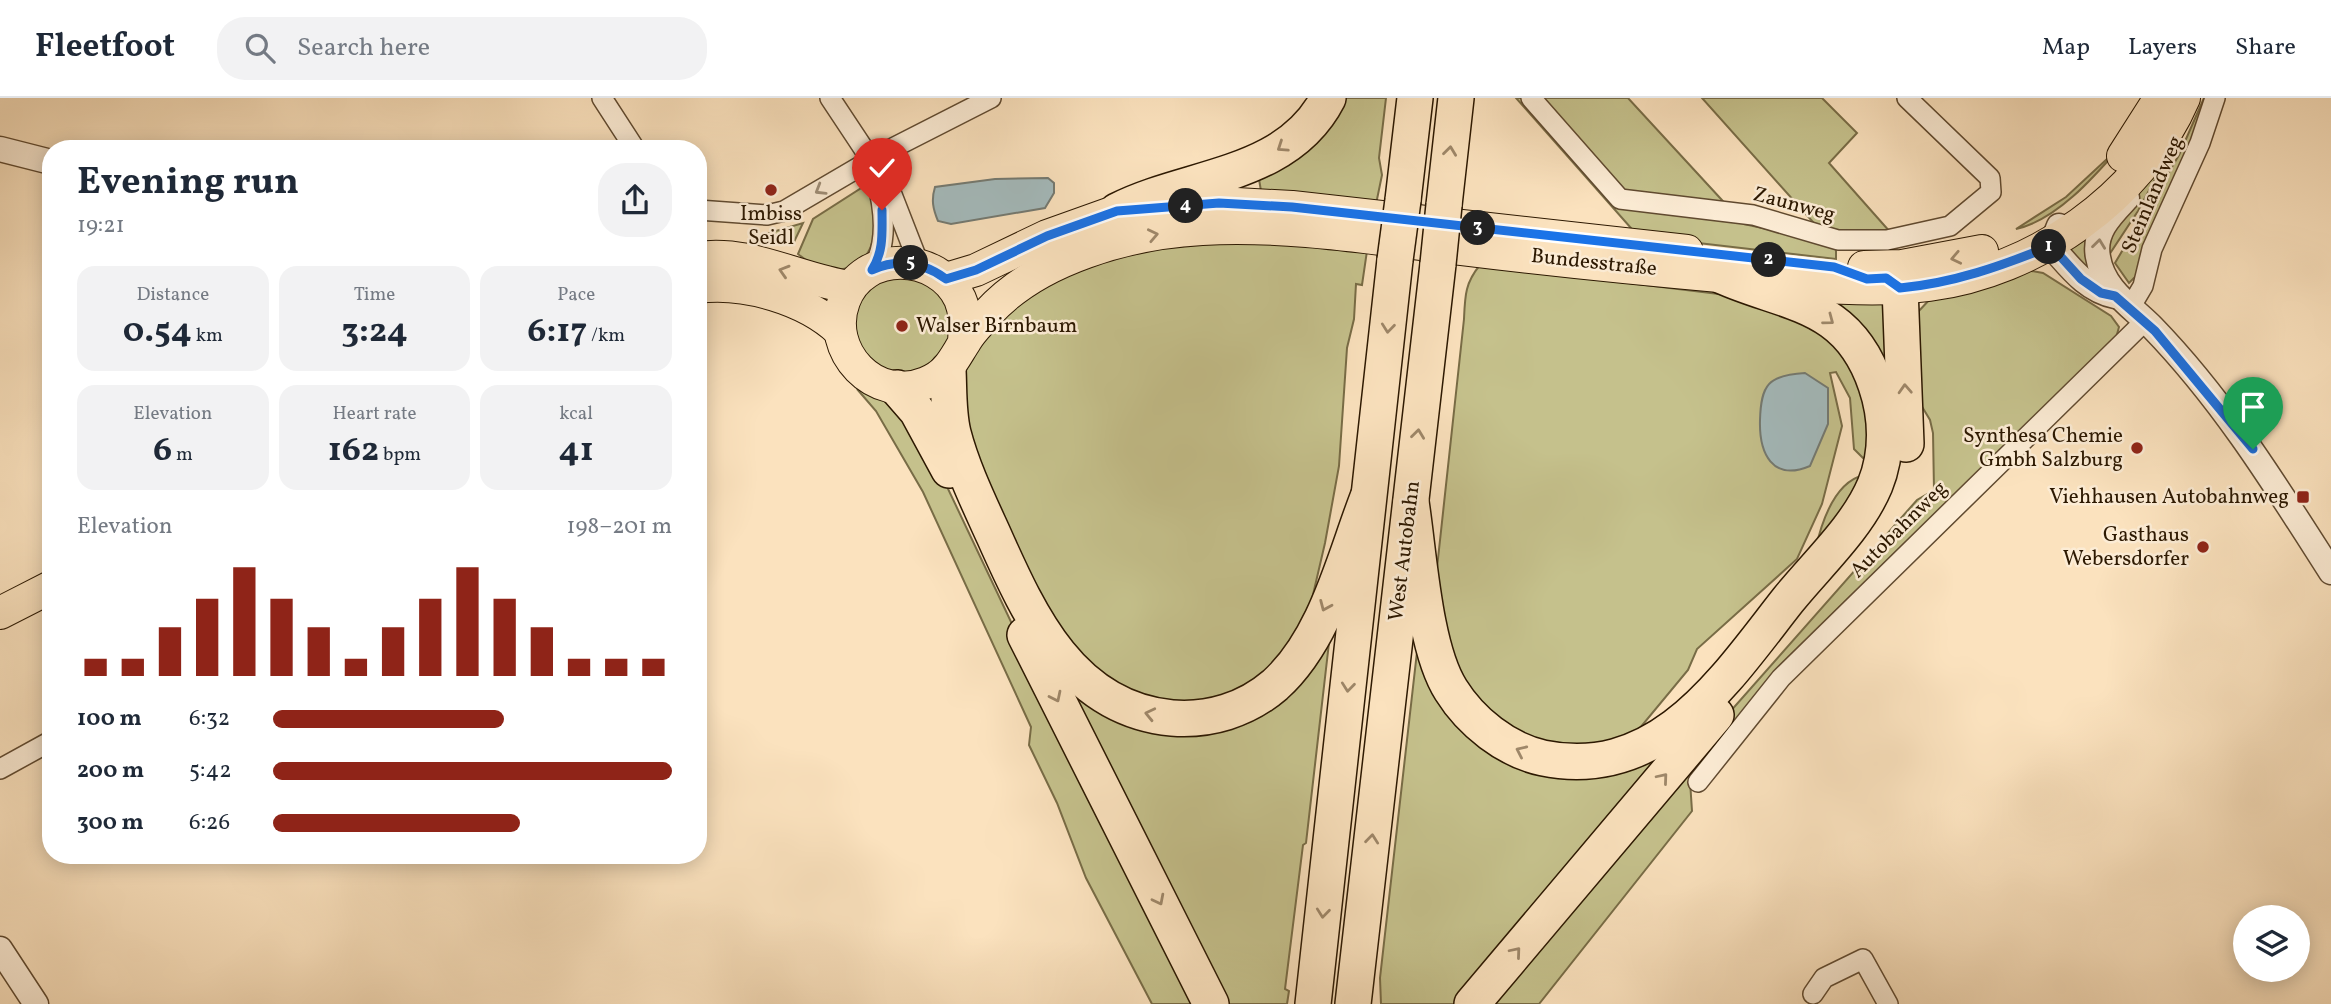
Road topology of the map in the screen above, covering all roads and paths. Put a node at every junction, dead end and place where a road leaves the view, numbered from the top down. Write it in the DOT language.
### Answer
graph roads {
  1 [pos="601,98"];
  2 [pos="831,98"];
  3 [pos="990,98"];
  4 [pos="1328,98"];
  5 [pos="1415,98"];
  6 [pos="1456,98"];
  7 [pos="1531,98"];
  8 [pos="1907,98"];
  9 [pos="2215,98"];
  10 [pos="2173,106"];
  11 [pos="629,140"];
  12 [pos="0,149"];
  13 [pos="42,160"];
  14 [pos="871,160"];
  15 [pos="707,210"];
  16 [pos="1117,211"];
  17 [pos="2065,217"];
  18 [pos="2051,246"];
  19 [pos="707,258"];
  20 [pos="919,264"];
  21 [pos="1834,267"];
  22 [pos="1722,276"];
  23 [pos="861,279"];
  24 [pos="946,279"];
  25 [pos="707,287"];
  26 [pos="1900,288"];
  27 [pos="2130,308"];
  28 [pos="840,331"];
  29 [pos="956,356"];
  30 [pos="897,388"];
  31 [pos="1368,497"];
  32 [pos="1411,502"];
  33 [pos="2331,572"];
  34 [pos="42,592"];
  35 [pos="0,614"];
  36 [pos="42,746"];
  37 [pos="0,769"];
  38 [pos="1698,782"];
  39 [pos="0,949"];
  40 [pos="1813,994"];
  41 [pos="36,1004"];
  42 [pos="1211,1004"];
  43 [pos="1313,1004"];
  44 [pos="1353,1004"];
  45 [pos="1472,1004"];
  46 [pos="1888,1004"];
  1 -- 11 [label="street"];
  2 -- 14 [label="street"];
  3 -- 14 [label="street"];
  4 -- 16 [label="highway, one-way"];
  5 -- 31 [label="highway, West Autobahn, one-way, bridge"];
  32 -- 6 [label="highway, West Autobahn, one-way, bridge"];
  7 -- 8 [label="street, Zaunweg"];
  9 -- 27 [label="street, Steinlandweg"];
  10 -- 17 [label="main road, Bundesstraße"];
  10 -- 18 [label="main road, Bundesstraße"];
  27 -- 10 [label="street, one-way"];
  12 -- 13 [label="street"];
  14 -- 15 [label="street, one-way"];
  14 -- 20 [label="street"];
  14 -- 23 [label="street"];
  16 -- 21 [label="main road, Bundesstraße"];
  16 -- 24 [label="main road, Bundesstraße"];
  17 -- 18 [label="street"];
  17 -- 21 [label="main road, Bundesstraße, one-way"];
  18 -- 26 [label="main road, Bundesstraße"];
  18 -- 27 [label="street"];
  23 -- 19 [label="main road, one-way"];
  20 -- 23 [label="main road"];
  20 -- 24 [label="main road"];
  21 -- 26 [label="main road"];
  22 -- 26 [label="main road, Bundesstraße"];
  29 -- 22 [label="main road, Bundesstraße, one-way"];
  22 -- 32 [label="highway, one-way"];
  23 -- 28 [label="main road"];
  24 -- 29 [label="main road"];
  25 -- 28 [label="main road"];
  45 -- 26 [label="highway, one-way"];
  27 -- 33 [label="street"];
  27 -- 38 [label="street, Autobahnweg"];
  28 -- 30 [label="main road"];
  29 -- 30 [label="main road, Bundesstraße"];
  31 -- 29 [label="highway, one-way"];
  30 -- 42 [label="highway, one-way"];
  31 -- 43 [label="highway, West Autobahn, one-way"];
  44 -- 32 [label="highway, West Autobahn, one-way"];
  34 -- 35 [label="main road"];
  36 -- 37 [label="street"];
  39 -- 41 [label="street"];
  40 -- 46 [label="street"];
}
